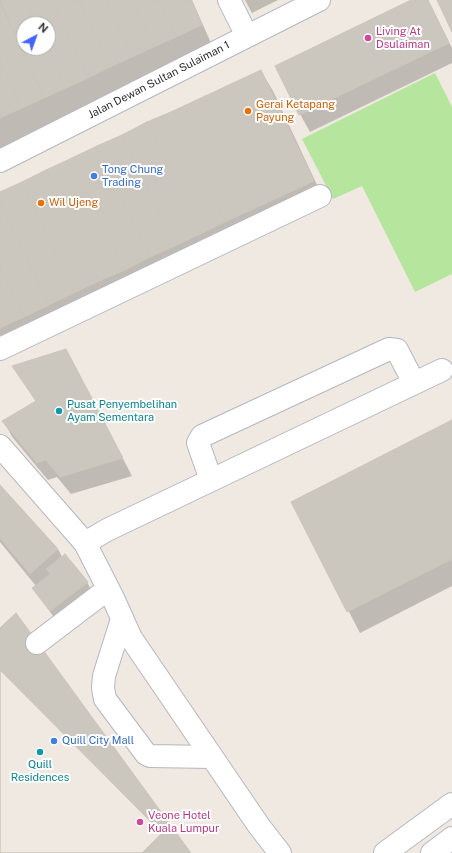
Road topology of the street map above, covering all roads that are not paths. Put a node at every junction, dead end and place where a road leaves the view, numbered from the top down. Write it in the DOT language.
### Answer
graph roads {
  1 [pos="229,0"];
  2 [pos="319,0"];
  3 [pos="246,36"];
  4 [pos="0,161"];
  5 [pos="320,196"];
  6 [pos="0,348"];
  7 [pos="442,370"];
  8 [pos="414,383"];
  9 [pos="0,446"];
  10 [pos="210,480"];
  11 [pos="85,543"];
  12 [pos="108,589"];
  13 [pos="122,619"];
  14 [pos="37,643"];
  15 [pos="212,757"];
  16 [pos="452,804"];
  17 [pos="452,838"];
  18 [pos="280,853"];
  19 [pos="385,853"];
  20 [pos="432,853"];
  1 -- 3 [label="street"];
  2 -- 3 [label="street, Jalan Dewan Sultan Sulaiman 1"];
  3 -- 4 [label="street, Jalan Dewan Sultan Sulaiman 1"];
  5 -- 6 [label="street"];
  7 -- 8 [label="street"];
  8 -- 10 [label="street"];
  8 -- 10 [label="street"];
  9 -- 11 [label="street"];
  10 -- 11 [label="street"];
  11 -- 12 [label="street"];
  12 -- 13 [label="street"];
  12 -- 14 [label="street"];
  13 -- 15 [label="street"];
  13 -- 15 [label="street"];
  15 -- 18 [label="street"];
  16 -- 19 [label="street"];
  17 -- 20 [label="street"];
}
